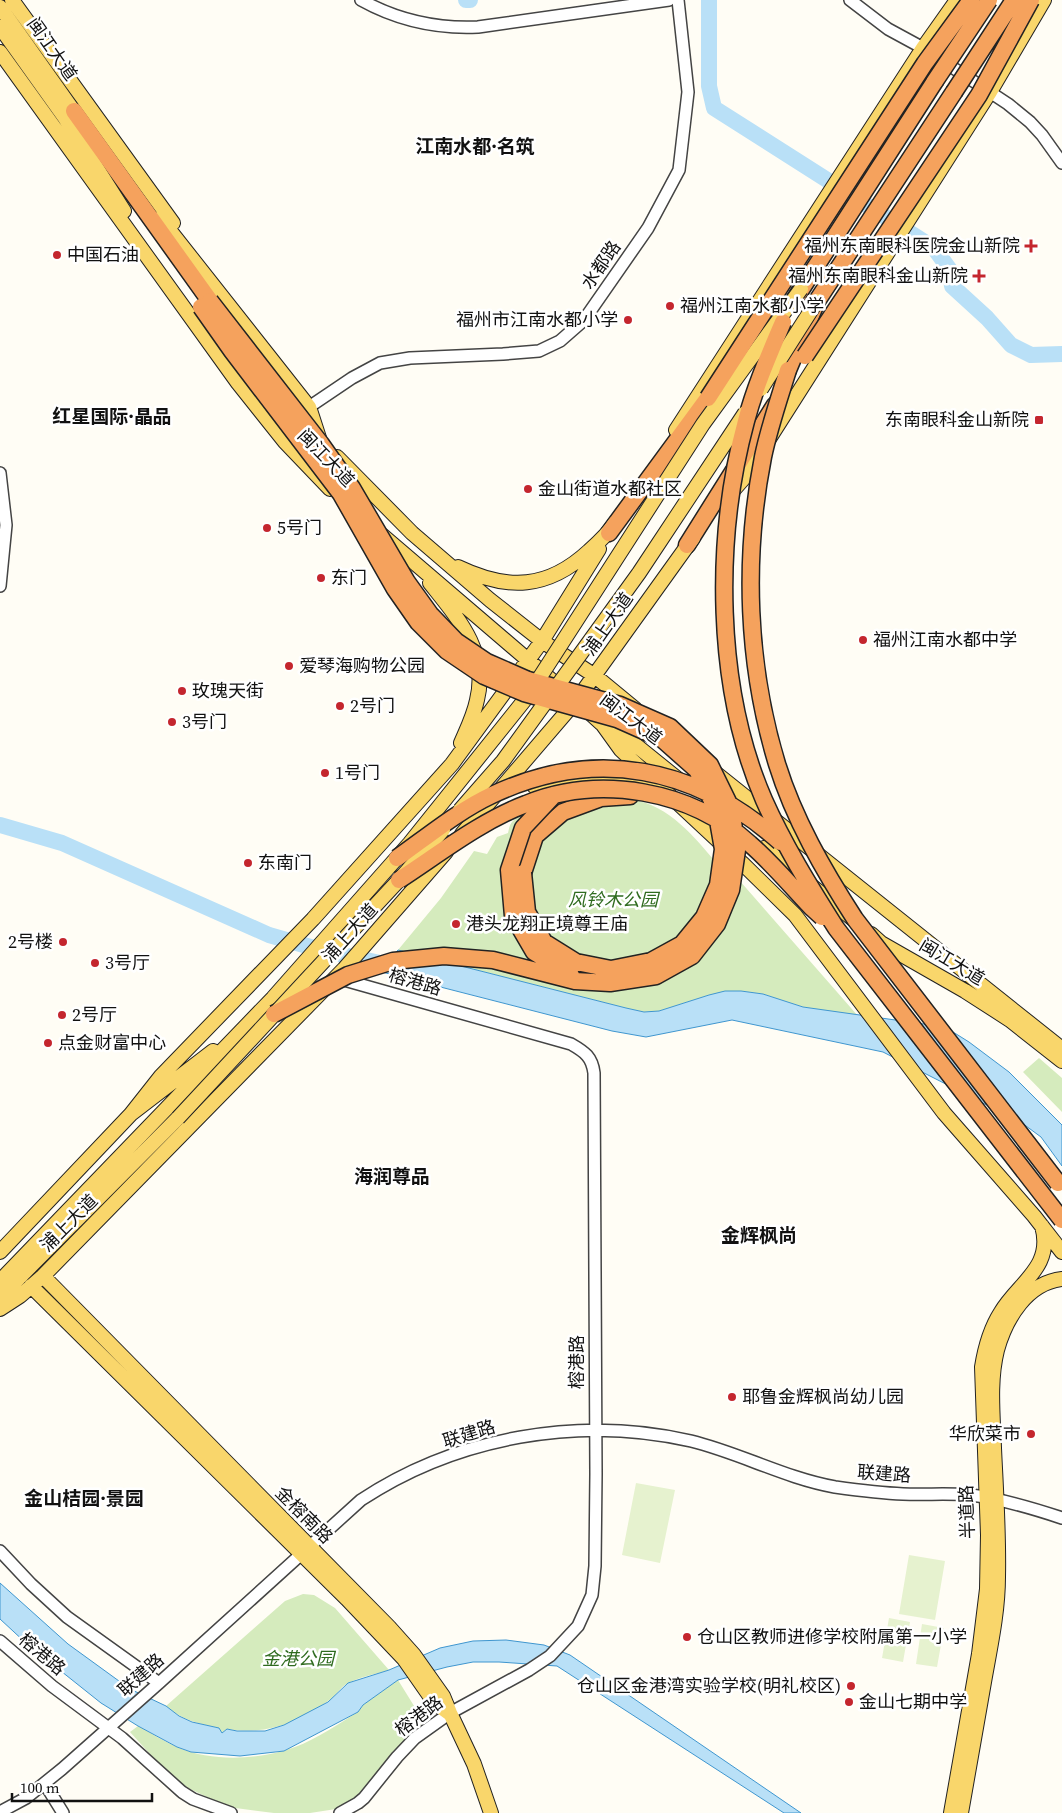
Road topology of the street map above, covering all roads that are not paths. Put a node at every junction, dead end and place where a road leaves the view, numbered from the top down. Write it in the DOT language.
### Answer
graph roads {
  1 [pos="12,0"];
  2 [pos="361,0"];
  3 [pos="669,0"];
  4 [pos="678,0"];
  5 [pos="850,0"];
  6 [pos="957,0"];
  7 [pos="971,0"];
  8 [pos="990,0"];
  9 [pos="1014,0"];
  10 [pos="1031,0"];
  11 [pos="1044,0"];
  12 [pos="0,7"];
  13 [pos="0,27"];
  14 [pos="924,48"];
  15 [pos="0,52"];
  16 [pos="990,92"];
  17 [pos="69,115"];
  18 [pos="1062,163"];
  19 [pos="800,289"];
  20 [pos="817,301"];
  21 [pos="205,304"];
  22 [pos="255,337"];
  23 [pos="220,359"];
  24 [pos="309,407"];
  25 [pos="0,473"];
  26 [pos="609,533"];
  27 [pos="687,545"];
  28 [pos="411,558"];
  29 [pos="442,559"];
  30 [pos="0,586"];
  31 [pos="542,641"];
  32 [pos="529,659"];
  33 [pos="595,676"];
  34 [pos="576,701"];
  35 [pos="601,723"];
  36 [pos="452,764"];
  37 [pos="630,770"];
  38 [pos="663,795"];
  39 [pos="493,798"];
  40 [pos="397,858"];
  41 [pos="742,863"];
  42 [pos="399,880"];
  43 [pos="854,919"];
  44 [pos="836,928"];
  45 [pos="881,942"];
  46 [pos="339,973"];
  47 [pos="610,983"];
  48 [pos="274,1014"];
  49 [pos="234,1040"];
  50 [pos="1062,1049"];
  51 [pos="1062,1061"];
  52 [pos="131,1114"];
  53 [pos="1060,1186"];
  54 [pos="1062,1220"];
  55 [pos="1042,1226"];
  56 [pos="2,1247"];
  57 [pos="1062,1252"];
  58 [pos="42,1276"];
  59 [pos="1062,1279"];
  60 [pos="5,1284"];
  61 [pos="31,1286"];
  62 [pos="0,1298"];
  63 [pos="0,1309"];
  64 [pos="595,1430"];
  65 [pos="991,1498"];
  66 [pos="1062,1518"];
  67 [pos="305,1550"];
  68 [pos="0,1551"];
  69 [pos="0,1641"];
  70 [pos="159,1683"];
  71 [pos="450,1713"];
  72 [pos="108,1727"];
  73 [pos="45,1784"];
  74 [pos="0,1812"];
  75 [pos="63,1813"];
  76 [pos="231,1813"];
  77 [pos="340,1813"];
  78 [pos="491,1813"];
  79 [pos="951,1813"];
  80 [pos="961,1813"];
  1 -- 22 [label="main road"];
  2 -- 3 [label="street"];
  4 -- 24 [label="street, 水都路"];
  5 -- 14 [label="street"];
  6 -- 14 [label="main road"];
  7 -- 26 [label="highway, bridge"];
  8 -- 19 [label="highway, bridge"];
  9 -- 20 [label="highway, bridge"];
  10 -- 27 [label="highway, bridge"];
  11 -- 16 [label="main road, 浦上大道"];
  12 -- 17 [label="main road, 闽江大道"];
  13 -- 17 [label="main road, 闽江大道"];
  14 -- 16 [label="street"];
  14 -- 26 [label="main road"];
  15 -- 23 [label="main road"];
  16 -- 18 [label="street"];
  16 -- 27 [label="main road, 浦上大道"];
  17 -- 21 [label="highway"];
  17 -- 22 [label="main road"];
  17 -- 23 [label="main road"];
  19 -- 40 [label="main road, bridge"];
  19 -- 44 [label="highway, bridge"];
  20 -- 42 [label="main road, bridge"];
  20 -- 43 [label="highway, bridge"];
  21 -- 38 [label="highway, bridge"];
  21 -- 47 [label="highway, bridge"];
  22 -- 24 [label="main road, 闽江大道"];
  23 -- 28 [label="main road, 闽江大道"];
  24 -- 29 [label="main road, 闽江大道"];
  25 -- 30 [label="street"];
  26 -- 29 [label="main road"];
  26 -- 31 [label="main road"];
  27 -- 33 [label="main road, 浦上大道"];
  28 -- 32 [label="main road, 闽江大道"];
  28 -- 36 [label="main road"];
  29 -- 31 [label="main road, 闽江大道"];
  31 -- 32 [label="main road"];
  31 -- 33 [label="main road, 闽江大道"];
  32 -- 34 [label="main road, 闽江大道"];
  32 -- 36 [label="main road"];
  33 -- 34 [label="main road, 浦上大道"];
  33 -- 50 [label="main road, 闽江大道"];
  34 -- 35 [label="main road, 闽江大道"];
  34 -- 39 [label="main road, 浦上大道"];
  35 -- 38 [label="main road"];
  35 -- 45 [label="main road, 闽江大道"];
  36 -- 52 [label="main road"];
  37 -- 40 [label="highway, bridge"];
  37 -- 43 [label="highway, bridge"];
  37 -- 47 [label="highway, bridge"];
  38 -- 39 [label="main road"];
  38 -- 41 [label="main road"];
  38 -- 42 [label="highway, bridge"];
  38 -- 44 [label="highway, bridge"];
  39 -- 46 [label="main road, 浦上大道"];
  40 -- 49 [label="main road"];
  41 -- 45 [label="main road"];
  41 -- 55 [label="main road"];
  42 -- 48 [label="main road, bridge"];
  43 -- 53 [label="highway, bridge"];
  44 -- 54 [label="highway, bridge"];
  45 -- 51 [label="main road, 闽江大道"];
  46 -- 58 [label="main road, 浦上大道"];
  46 -- 64 [label="street, 榕港路"];
  47 -- 48 [label="highway, bridge"];
  48 -- 60 [label="main road, bridge"];
  49 -- 52 [label="main road"];
  49 -- 60 [label="main road"];
  52 -- 56 [label="main road"];
  55 -- 57 [label="main road"];
  55 -- 65 [label="main road, 半道路"];
  58 -- 61 [label="main road, 浦上大道"];
  58 -- 67 [label="main road, 金榕南路"];
  59 -- 65 [label="main road, 半道路"];
  60 -- 62 [label="main road"];
  61 -- 63 [label="main road, 浦上大道"];
  61 -- 67 [label="main road"];
  64 -- 65 [label="street, 联建路"];
  64 -- 67 [label="street, 联建路"];
  64 -- 71 [label="street, 榕港路"];
  65 -- 66 [label="street, 联建路"];
  65 -- 79 [label="main road, 半道路"];
  65 -- 80 [label="main road, 半道路"];
  67 -- 70 [label="street, 联建路"];
  67 -- 71 [label="main road, 金榕南路"];
  68 -- 70 [label="street"];
  69 -- 72 [label="street, 榕港路"];
  70 -- 72 [label="street, 联建路"];
  71 -- 77 [label="street, 榕港路"];
  71 -- 78 [label="main road, 金榕南路"];
  72 -- 73 [label="street, 联建路"];
  72 -- 76 [label="street, 榕港路"];
  73 -- 74 [label="street, 联建路"];
  73 -- 75 [label="street"];
}
